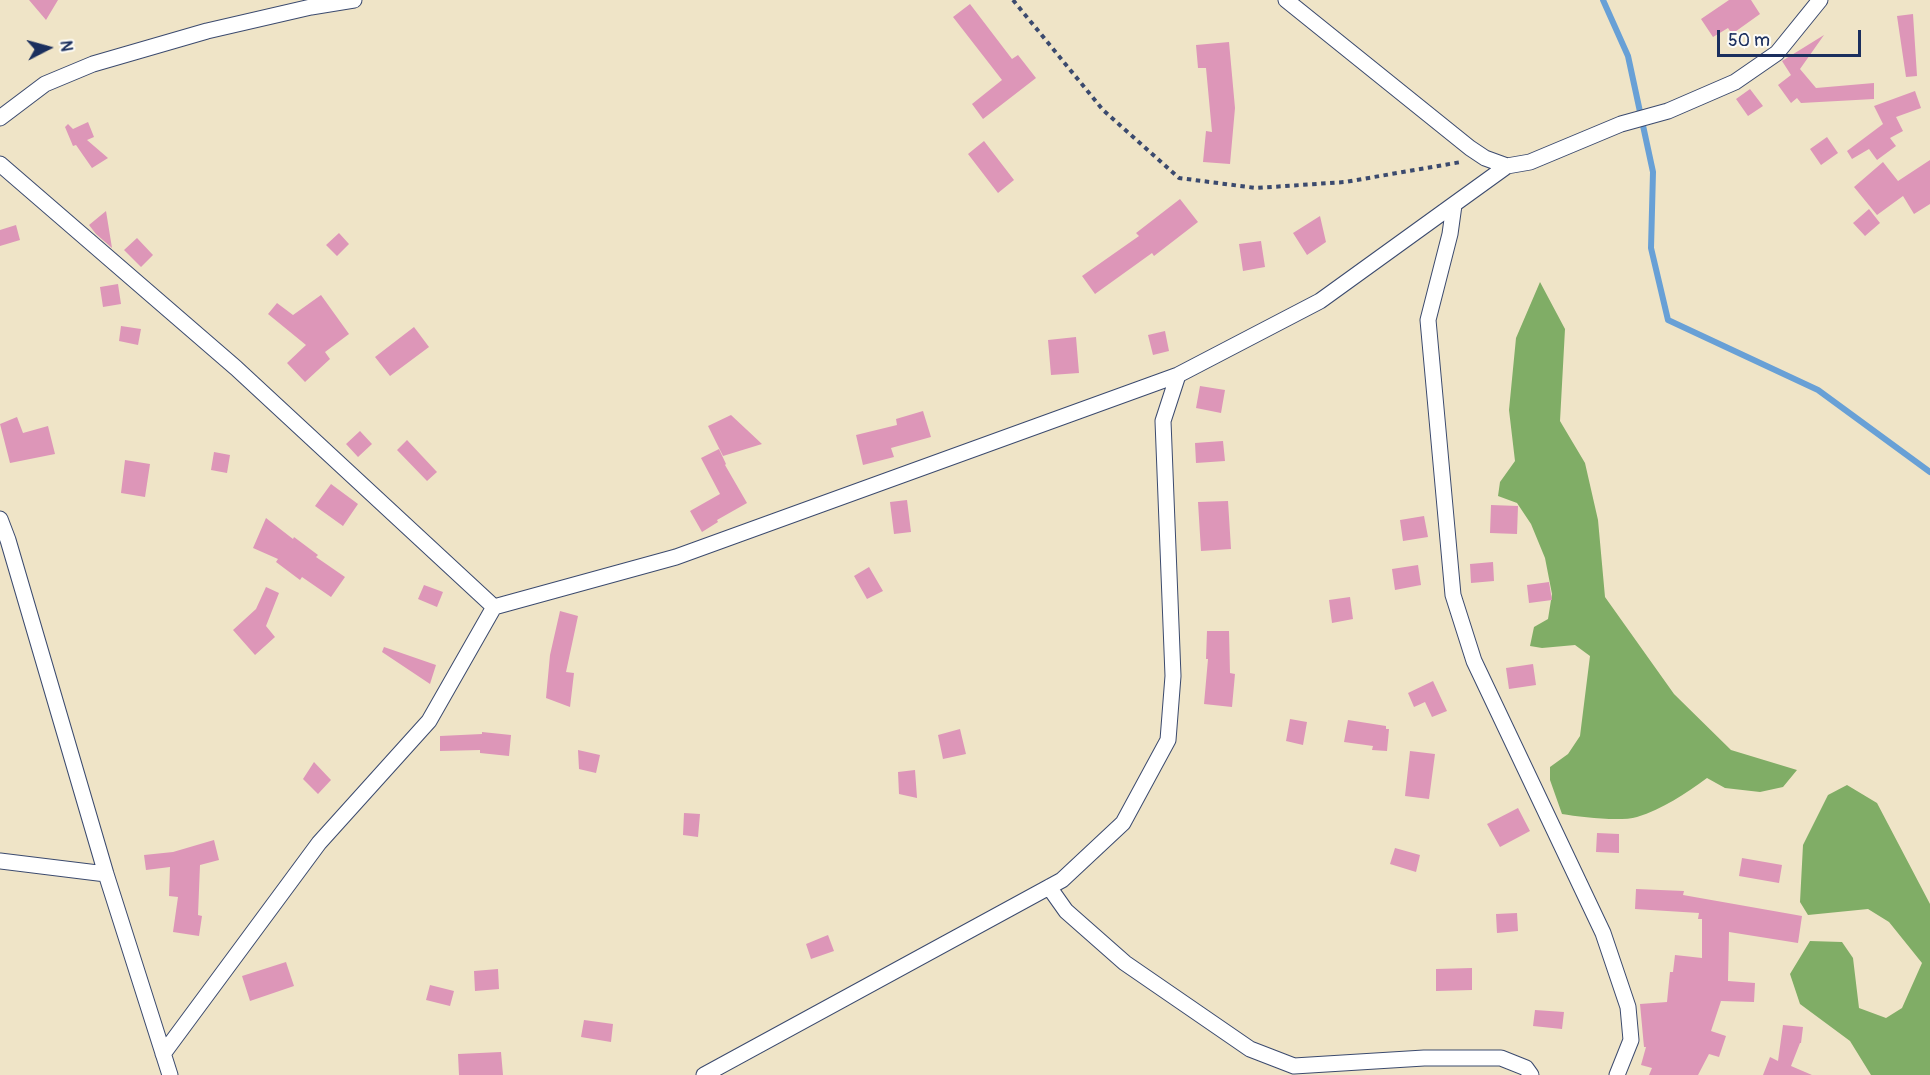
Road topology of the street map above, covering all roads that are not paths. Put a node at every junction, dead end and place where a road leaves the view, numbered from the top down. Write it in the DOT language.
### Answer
graph roads {
  1 [pos="354,0"];
  2 [pos="1286,0"];
  3 [pos="1820,0"];
  4 [pos="0,118"];
  5 [pos="0,164"];
  6 [pos="1507,166"];
  7 [pos="1454,205"];
  8 [pos="1178,375"];
  9 [pos="0,519"];
  10 [pos="494,607"];
  11 [pos="0,861"];
  12 [pos="106,874"];
  13 [pos="1049,888"];
  14 [pos="164,1054"];
  15 [pos="170,1075"];
  16 [pos="704,1075"];
  17 [pos="1531,1075"];
  18 [pos="1617,1075"];
  1 -- 4 [label="street"];
  2 -- 6 [label="street"];
  3 -- 6 [label="street"];
  5 -- 10 [label="street"];
  6 -- 7 [label="street"];
  7 -- 8 [label="street"];
  7 -- 18 [label="street"];
  8 -- 10 [label="street"];
  8 -- 13 [label="street"];
  9 -- 12 [label="street"];
  10 -- 14 [label="street"];
  11 -- 12 [label="street"];
  12 -- 14 [label="street"];
  13 -- 16 [label="street"];
  13 -- 17 [label="street"];
  14 -- 15 [label="street"];
}
